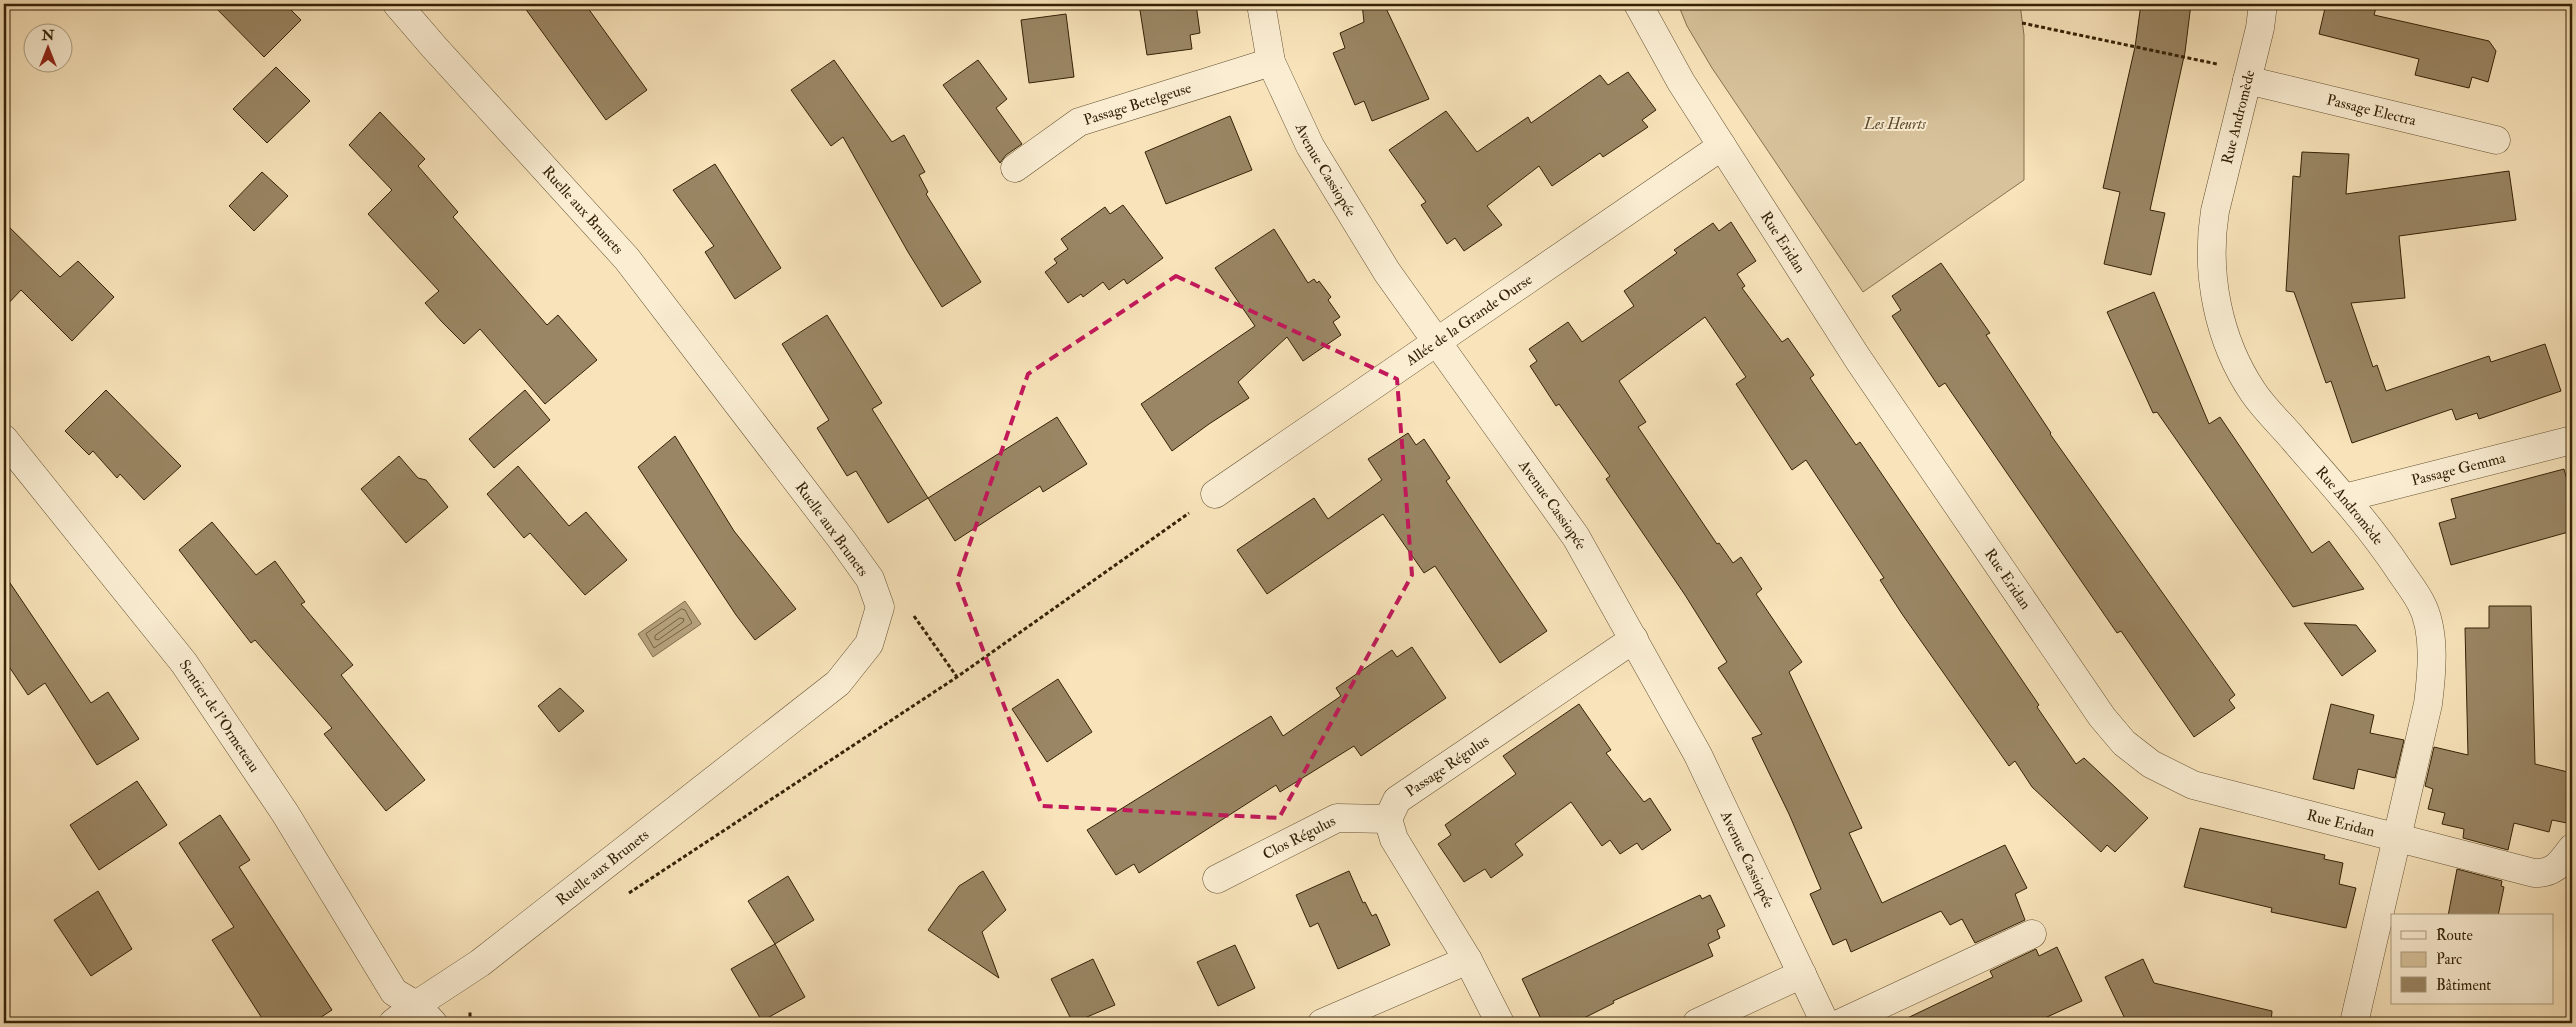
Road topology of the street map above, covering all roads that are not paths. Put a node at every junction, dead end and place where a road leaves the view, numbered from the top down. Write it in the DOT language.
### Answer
graph roads {
  1 [pos="397,4"];
  2 [pos="1261,4"];
  3 [pos="1638,4"];
  4 [pos="2263,4"];
  5 [pos="1271,62"];
  6 [pos="2248,77"];
  7 [pos="2496,140"];
  8 [pos="1722,146"];
  9 [pos="1015,168"];
  10 [pos="1437,342"];
  11 [pos="4,439"];
  12 [pos="2572,440"];
  13 [pos="1215,494"];
  14 [pos="2344,498"];
  15 [pos="1634,639"];
  16 [pos="1388,819"];
  17 [pos="2397,838"];
  18 [pos="2572,848"];
  19 [pos="1217,879"];
  20 [pos="2032,934"];
  21 [pos="1468,960"];
  22 [pos="1802,974"];
  23 [pos="424,1014"];
  24 [pos="393,1023"];
  25 [pos="1322,1023"];
  26 [pos="1500,1023"];
  27 [pos="1697,1023"];
  28 [pos="1824,1023"];
  29 [pos="1841,1023"];
  30 [pos="2354,1023"];
  1 -- 23 [label="street, Ruelle aux Brunets"];
  2 -- 5 [label="street, Avenue Cassiopée"];
  3 -- 8 [label="street, Rue Eridan"];
  4 -- 6 [label="street, Rue Andromède"];
  5 -- 9 [label="street, Passage Betelgeuse"];
  5 -- 10 [label="street, Avenue Cassiopée"];
  6 -- 7 [label="street, Passage Electra"];
  6 -- 14 [label="street, Rue Andromède"];
  8 -- 10 [label="street, Allée de la Grande Ourse"];
  8 -- 17 [label="street, Rue Eridan"];
  10 -- 13 [label="street, Allée de la Grande Ourse"];
  10 -- 15 [label="street, Avenue Cassiopée"];
  11 -- 23 [label="street, Sentier de l'Ormeteau"];
  12 -- 14 [label="street, Passage Gemma"];
  14 -- 17 [label="street, Rue Andromède"];
  15 -- 16 [label="street, Passage Régulus"];
  15 -- 22 [label="street, Avenue Cassiopée"];
  16 -- 19 [label="street, Clos Régulus"];
  16 -- 21 [label="street"];
  17 -- 18 [label="street, Rue Eridan"];
  17 -- 30 [label="street, Rue Andromède"];
  20 -- 29 [label="street"];
  21 -- 25 [label="street"];
  21 -- 26 [label="street"];
  22 -- 27 [label="street"];
  22 -- 28 [label="street, Avenue Cassiopée"];
  23 -- 24 [label="street, Ruelle aux Brunets"];
}
